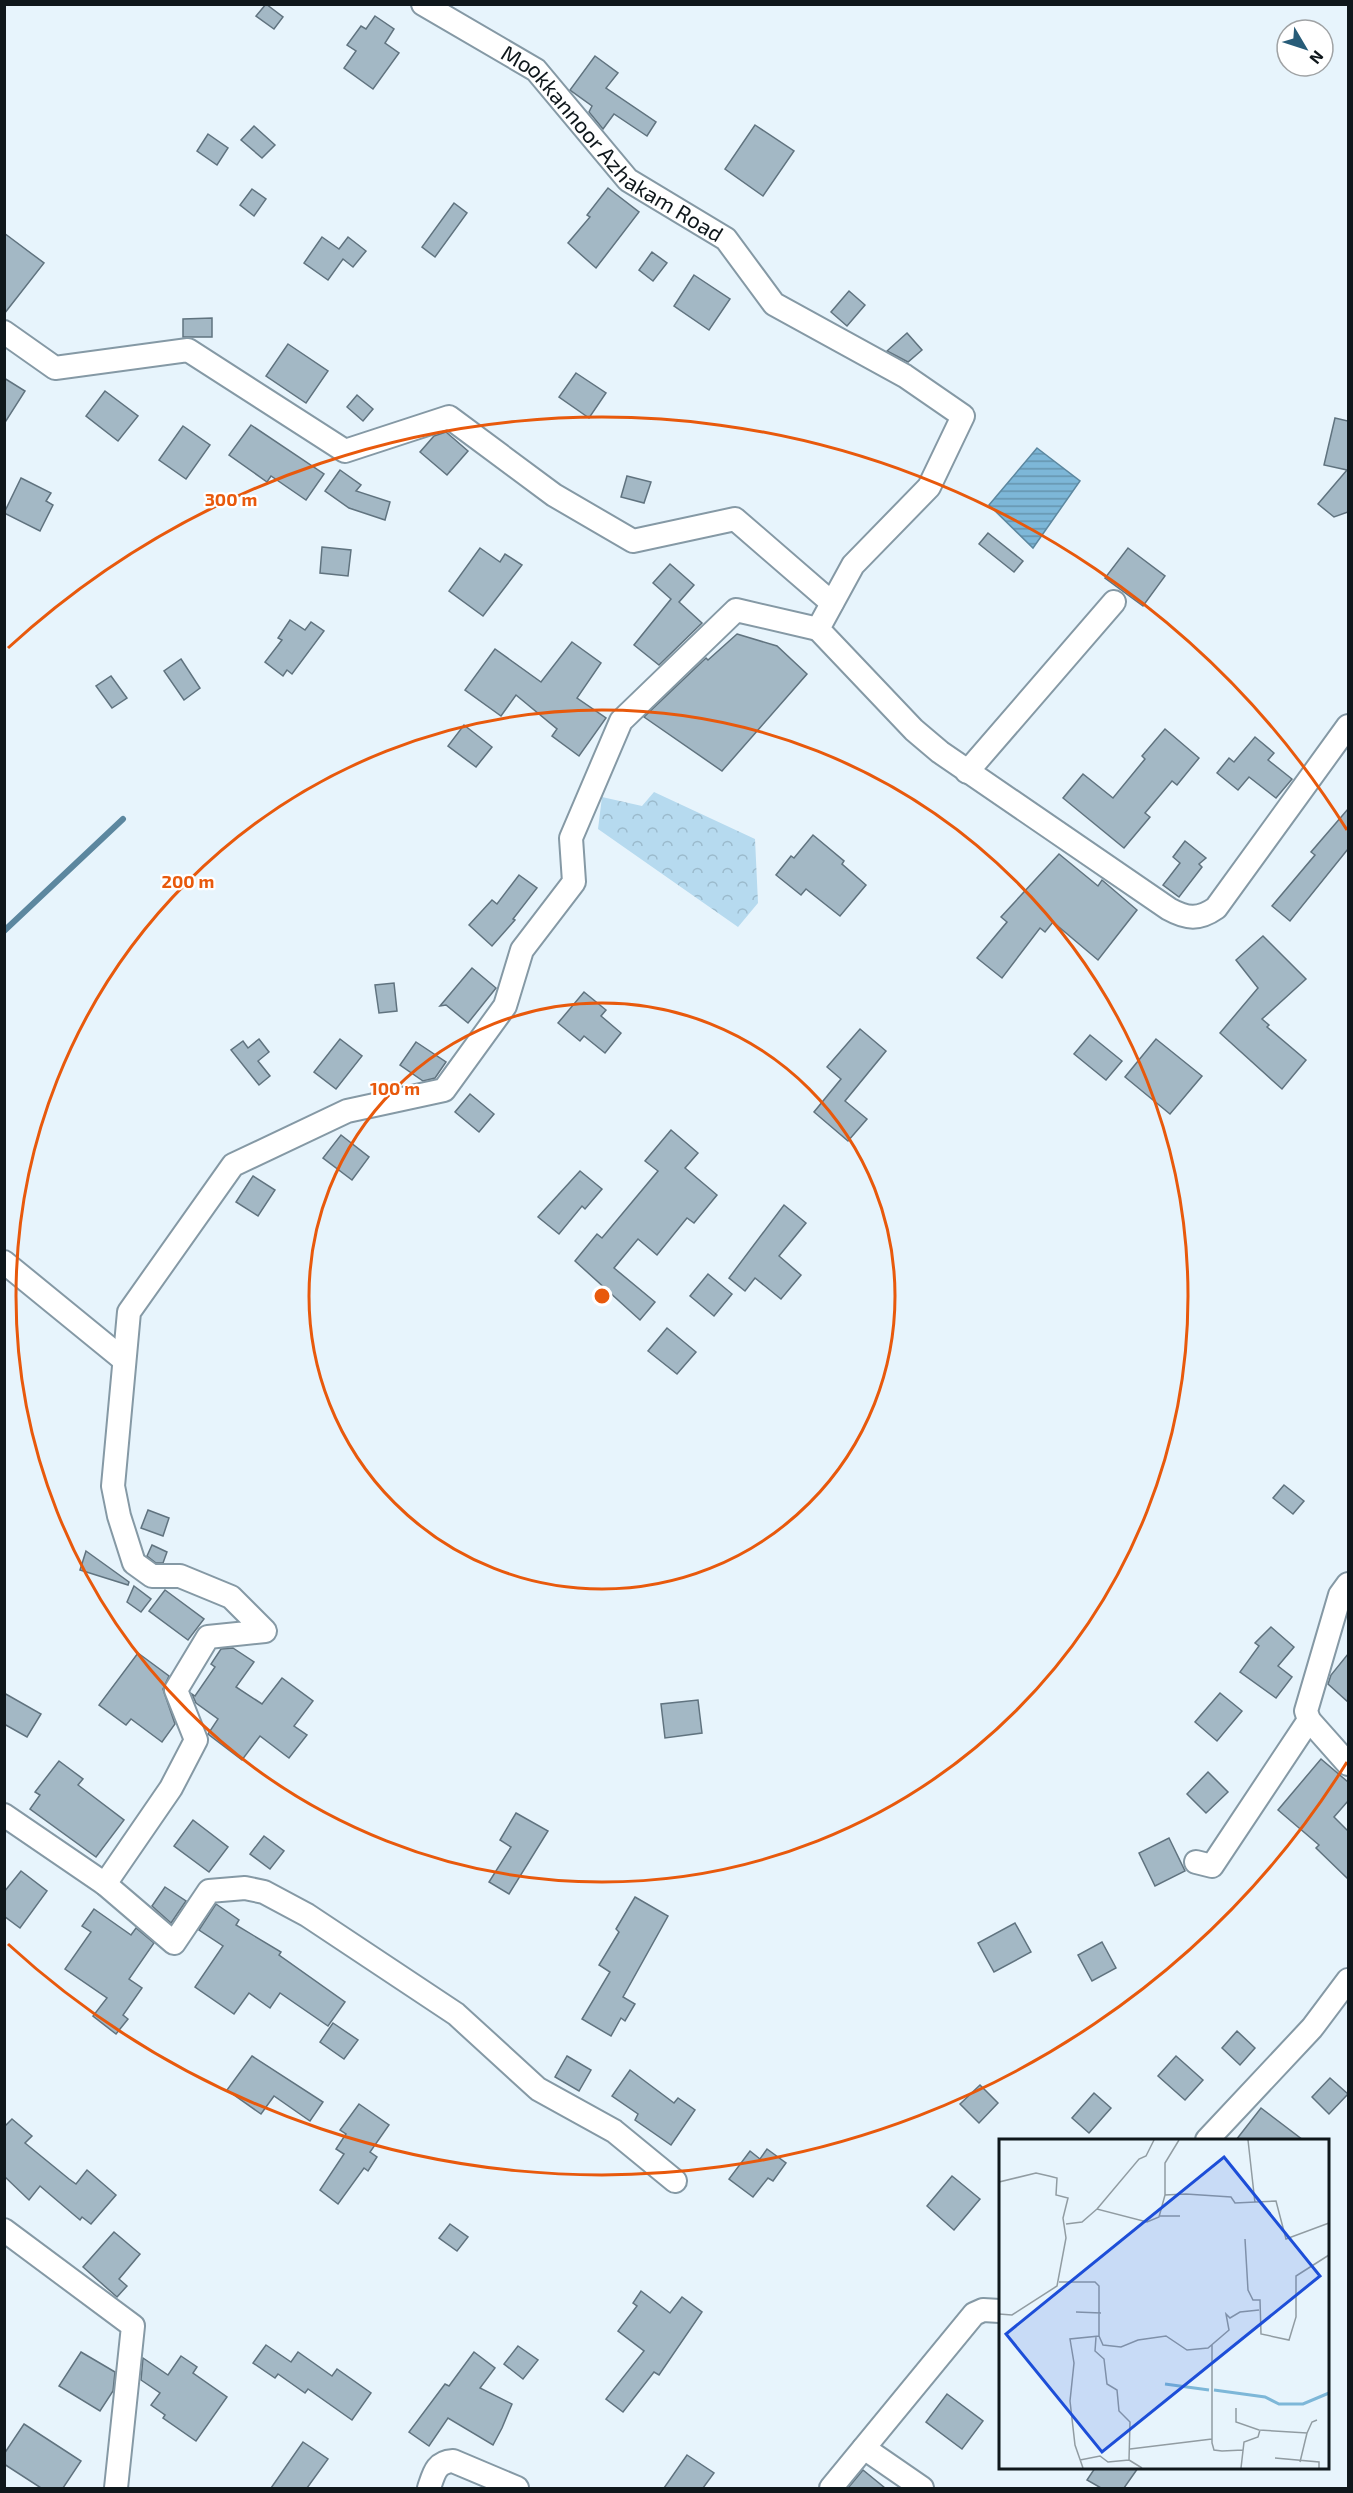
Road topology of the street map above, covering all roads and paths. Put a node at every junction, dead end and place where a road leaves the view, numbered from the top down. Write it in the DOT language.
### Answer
graph roads {
  1 [pos="423,4"];
  2 [pos="4,332"];
  3 [pos="1114,602"];
  4 [pos="832,603"];
  5 [pos="818,629"];
  6 [pos="1348,726"];
  7 [pos="967,772"];
  8 [pos="4,1262"];
  9 [pos="124,1360"];
  10 [pos="1348,1584"];
  11 [pos="1309,1720"];
  12 [pos="1348,1764"];
  13 [pos="4,1815"];
  14 [pos="1196,1862"];
  15 [pos="105,1884"];
  16 [pos="1348,1980"];
  17 [pos="1208,2139"];
  18 [pos="675,2181"];
  19 [pos="4,2230"];
  20 [pos="999,2312"];
  21 [pos="864,2448"];
  22 [pos="116,2488"];
  23 [pos="429,2488"];
  24 [pos="517,2488"];
  25 [pos="831,2488"];
  26 [pos="922,2488"];
  1 -- 4 [label="street, Mookkannoor Azhakam Road"];
  2 -- 4 [label="street"];
  3 -- 7 [label="street"];
  4 -- 5 [label="street, Mookkannoor Azhakam Road"];
  5 -- 7 [label="street"];
  5 -- 9 [label="street"];
  6 -- 7 [label="street"];
  8 -- 9 [label="street"];
  9 -- 15 [label="street"];
  10 -- 11 [label="street"];
  11 -- 12 [label="street"];
  11 -- 14 [label="street"];
  13 -- 15 [label="street"];
  15 -- 18 [label="street"];
  16 -- 17 [label="street"];
  19 -- 22 [label="street"];
  20 -- 21 [label="street"];
  21 -- 25 [label="street"];
  21 -- 26 [label="street"];
  23 -- 24 [label="street"];
}
